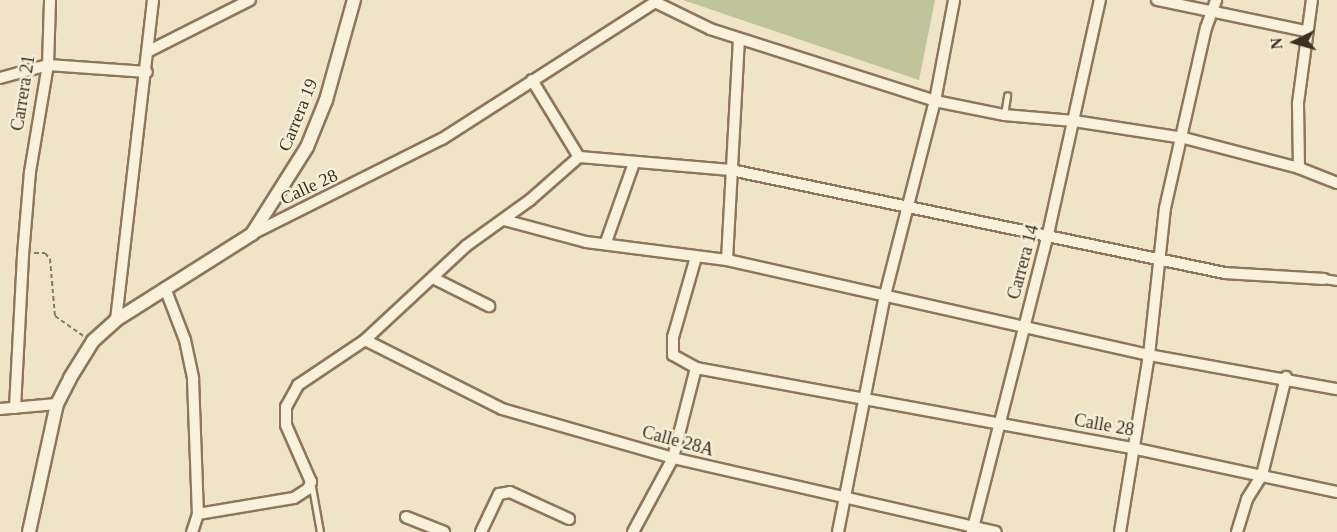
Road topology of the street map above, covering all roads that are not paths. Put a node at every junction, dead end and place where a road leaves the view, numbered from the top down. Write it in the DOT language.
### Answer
graph roads {
  1 [pos="50,0"];
  2 [pos="153,0"];
  3 [pos="250,0"];
  4 [pos="354,0"];
  5 [pos="954,0"];
  6 [pos="1100,0"];
  7 [pos="1157,0"];
  8 [pos="1312,0"];
  9 [pos="656,1"];
  10 [pos="1214,5"];
  11 [pos="1305,31"];
  12 [pos="739,39"];
  13 [pos="149,51"];
  14 [pos="48,65"];
  15 [pos="147,72"];
  16 [pos="0,78"];
  17 [pos="532,80"];
  18 [pos="1007,95"];
  19 [pos="935,101"];
  20 [pos="1004,115"];
  21 [pos="1074,121"];
  22 [pos="1184,138"];
  23 [pos="579,157"];
  24 [pos="634,164"];
  25 [pos="1299,168"];
  26 [pos="731,170"];
  27 [pos="1337,183"];
  28 [pos="909,208"];
  29 [pos="504,220"];
  30 [pos="252,234"];
  31 [pos="1048,234"];
  32 [pos="606,242"];
  33 [pos="696,257"];
  34 [pos="727,260"];
  35 [pos="1158,260"];
  36 [pos="433,278"];
  37 [pos="1324,279"];
  38 [pos="1337,281"];
  39 [pos="165,288"];
  40 [pos="884,298"];
  41 [pos="489,306"];
  42 [pos="116,320"];
  43 [pos="1022,327"];
  44 [pos="365,340"];
  45 [pos="1149,355"];
  46 [pos="696,368"];
  47 [pos="1286,377"];
  48 [pos="1337,390"];
  49 [pos="864,398"];
  50 [pos="57,404"];
  51 [pos="15,408"];
  52 [pos="0,409"];
  53 [pos="1001,425"];
  54 [pos="1132,448"];
  55 [pos="673,458"];
  56 [pos="1262,475"];
  57 [pos="311,482"];
  58 [pos="1337,492"];
  59 [pos="844,499"];
  60 [pos="198,514"];
  61 [pos="406,517"];
  62 [pos="569,519"];
  63 [pos="973,530"];
  64 [pos="28,532"];
  65 [pos="192,532"];
  66 [pos="320,532"];
  67 [pos="444,532"];
  68 [pos="481,532"];
  69 [pos="633,532"];
  70 [pos="838,532"];
  71 [pos="996,532"];
  72 [pos="1120,532"];
  73 [pos="1237,532"];
  1 -- 14 [label="street, Carrera 21"];
  2 -- 13 [label="street"];
  3 -- 13 [label="street"];
  4 -- 30 [label="street, Carrera 19"];
  5 -- 19 [label="street"];
  6 -- 21 [label="street, Carrera 14"];
  7 -- 10 [label="street"];
  8 -- 11 [label="street"];
  9 -- 12 [label="street"];
  9 -- 17 [label="street, Calle 28"];
  10 -- 11 [label="street"];
  10 -- 22 [label="street"];
  11 -- 25 [label="street"];
  12 -- 19 [label="street"];
  12 -- 26 [label="street"];
  13 -- 15 [label="street"];
  14 -- 15 [label="street"];
  14 -- 16 [label="street"];
  14 -- 51 [label="street, Carrera 21"];
  15 -- 42 [label="street"];
  17 -- 23 [label="street"];
  17 -- 30 [label="street, Calle 28"];
  18 -- 20 [label="lane"];
  19 -- 20 [label="street"];
  19 -- 28 [label="street"];
  20 -- 21 [label="street"];
  21 -- 22 [label="street"];
  21 -- 31 [label="street, Carrera 14"];
  22 -- 25 [label="street"];
  22 -- 35 [label="street"];
  23 -- 24 [label="street"];
  23 -- 29 [label="street"];
  24 -- 26 [label="street"];
  24 -- 32 [label="street"];
  25 -- 27 [label="street"];
  26 -- 28 [label="street"];
  26 -- 34 [label="street"];
  28 -- 31 [label="street"];
  28 -- 40 [label="street"];
  29 -- 32 [label="street"];
  29 -- 36 [label="street"];
  30 -- 39 [label="street, Calle 28"];
  31 -- 35 [label="street"];
  31 -- 43 [label="street, Carrera 14"];
  32 -- 33 [label="street"];
  33 -- 34 [label="street"];
  33 -- 46 [label="street, Calle 28"];
  34 -- 40 [label="street"];
  35 -- 37 [label="street"];
  35 -- 45 [label="street"];
  36 -- 41 [label="street"];
  36 -- 44 [label="street"];
  37 -- 38 [label="street"];
  39 -- 42 [label="street, Calle 28"];
  39 -- 60 [label="street"];
  40 -- 43 [label="street"];
  40 -- 49 [label="street"];
  42 -- 50 [label="street, Calle 28"];
  43 -- 45 [label="street"];
  43 -- 53 [label="street, Carrera 14"];
  44 -- 55 [label="street, Calle 28A"];
  44 -- 57 [label="street"];
  45 -- 47 [label="street"];
  45 -- 54 [label="street"];
  46 -- 49 [label="street, Calle 28"];
  46 -- 55 [label="street"];
  47 -- 48 [label="street"];
  47 -- 56 [label="street"];
  49 -- 53 [label="street, Calle 28"];
  49 -- 59 [label="street"];
  50 -- 51 [label="street"];
  50 -- 64 [label="street"];
  51 -- 52 [label="street"];
  53 -- 54 [label="street, Calle 28"];
  53 -- 63 [label="street, Carrera 14"];
  54 -- 56 [label="street, Calle 28"];
  54 -- 72 [label="street"];
  55 -- 59 [label="street, Calle 28A"];
  55 -- 69 [label="street"];
  56 -- 58 [label="street, Calle 28"];
  56 -- 73 [label="street"];
  57 -- 60 [label="street"];
  57 -- 66 [label="lane"];
  59 -- 63 [label="street, Calle 28A"];
  59 -- 70 [label="street"];
  60 -- 65 [label="street"];
  61 -- 67 [label="street"];
  62 -- 68 [label="street"];
  63 -- 71 [label="street, Calle 28A"];
}
